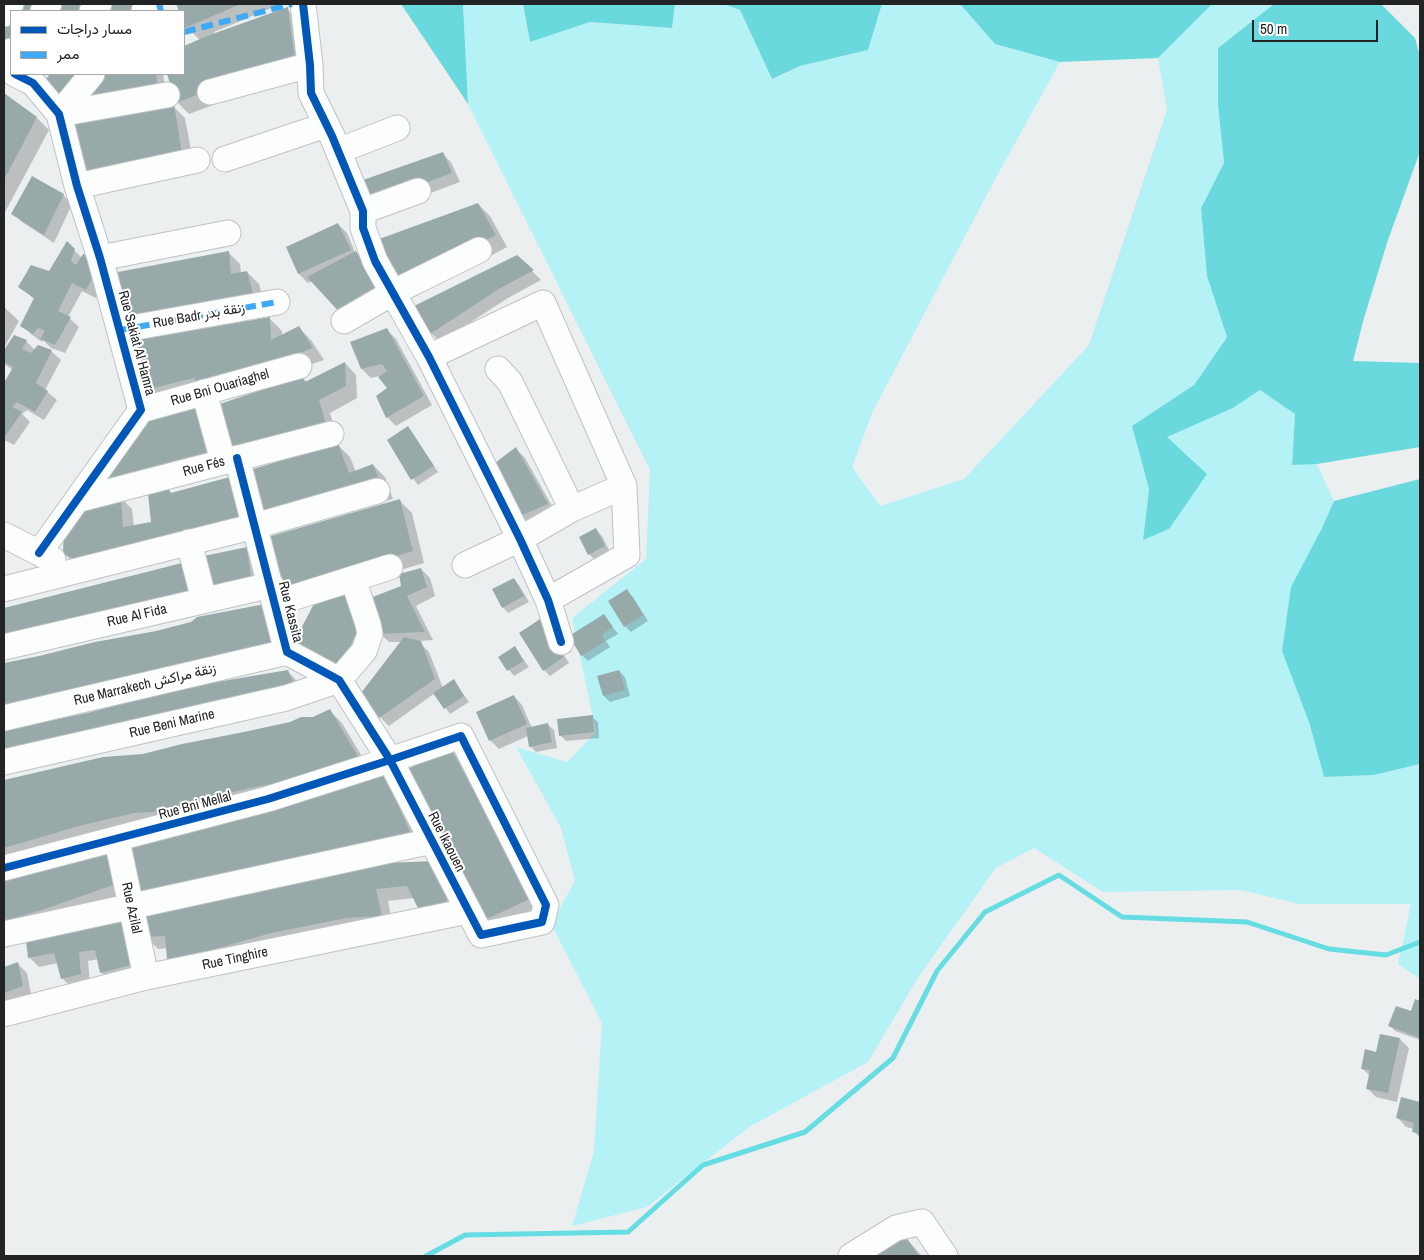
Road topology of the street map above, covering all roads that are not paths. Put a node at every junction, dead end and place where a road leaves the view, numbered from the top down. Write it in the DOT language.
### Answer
graph roads {
  1 [pos="11,4"];
  2 [pos="303,4"];
  3 [pos="4,14"];
  4 [pos="310,65"];
  5 [pos="91,75"];
  6 [pos="25,76"];
  7 [pos="210,92"];
  8 [pos="167,95"];
  9 [pos="59,114"];
  10 [pos="326,125"];
  11 [pos="397,128"];
  12 [pos="338,151"];
  13 [pos="225,159"];
  14 [pos="197,160"];
  15 [pos="76,186"];
  16 [pos="418,192"];
  17 [pos="363,211"];
  18 [pos="228,232"];
  19 [pos="478,250"];
  20 [pos="100,258"];
  21 [pos="392,293"];
  22 [pos="277,302"];
  23 [pos="344,322"];
  24 [pos="120,330"];
  25 [pos="429,357"];
  26 [pos="299,366"];
  27 [pos="498,368"];
  28 [pos="204,392"];
  29 [pos="141,410"];
  30 [pos="331,434"];
  31 [pos="230,460"];
  32 [pos="624,486"];
  33 [pos="377,491"];
  34 [pos="77,500"];
  35 [pos="572,509"];
  36 [pos="256,526"];
  37 [pos="4,535"];
  38 [pos="520,539"];
  39 [pos="189,542"];
  40 [pos="39,553"];
  41 [pos="465,565"];
  42 [pos="390,567"];
  43 [pos="75,571"];
  44 [pos="352,578"];
  45 [pos="4,589"];
  46 [pos="273,594"];
  47 [pos="204,600"];
  48 [pos="548,600"];
  49 [pos="561,642"];
  50 [pos="4,647"];
  51 [pos="287,652"];
  52 [pos="339,680"];
  53 [pos="4,718"];
  54 [pos="390,760"];
  55 [pos="4,762"];
  56 [pos="117,840"];
  57 [pos="432,841"];
  58 [pos="4,868"];
  59 [pos="131,907"];
  60 [pos="468,911"];
  61 [pos="4,934"];
  62 [pos="481,935"];
  63 [pos="146,977"];
  64 [pos="4,1014"];
  65 [pos="852,1256"];
  66 [pos="945,1256"];
  1 -- 3 [label="street"];
  2 -- 4 [label="street"];
  4 -- 7 [label="street"];
  4 -- 10 [label="street"];
  5 -- 9 [label="street"];
  6 -- 9 [label="street"];
  8 -- 9 [label="street"];
  9 -- 15 [label="street, Rue Sakiat Al Hamra"];
  10 -- 12 [label="street"];
  10 -- 13 [label="street"];
  11 -- 12 [label="street"];
  12 -- 17 [label="street"];
  14 -- 15 [label="street"];
  15 -- 20 [label="street, Rue Sakiat Al Hamra"];
  16 -- 17 [label="street"];
  17 -- 21 [label="street"];
  18 -- 20 [label="street"];
  19 -- 21 [label="street"];
  20 -- 24 [label="street, Rue Sakiat Al Hamra"];
  21 -- 23 [label="street"];
  21 -- 25 [label="street"];
  22 -- 24 [label="street, Rue Badr زنقة بدر"];
  24 -- 29 [label="street, Rue Sakiat Al Hamra"];
  25 -- 32 [label="street"];
  25 -- 38 [label="street"];
  26 -- 28 [label="street, Rue Bni Ouariaghel"];
  27 -- 35 [label="street"];
  28 -- 29 [label="street, Rue Bni Ouariaghel"];
  28 -- 31 [label="street, Rue Kassita"];
  29 -- 34 [label="street, Rue Sakiat Al Hamra"];
  30 -- 31 [label="street, Rue Fés"];
  31 -- 34 [label="street, Rue Fés"];
  31 -- 36 [label="street, Rue Kassita"];
  32 -- 35 [label="street"];
  32 -- 48 [label="street"];
  33 -- 36 [label="street"];
  34 -- 40 [label="street, Rue Sakiat Al Hamra"];
  35 -- 38 [label="street"];
  36 -- 39 [label="street"];
  36 -- 46 [label="street, Rue Kassita"];
  37 -- 40 [label="street"];
  38 -- 41 [label="street"];
  38 -- 48 [label="street"];
  39 -- 43 [label="street"];
  39 -- 47 [label="street"];
  40 -- 43 [label="street"];
  42 -- 44 [label="street, Rue Al Fida"];
  43 -- 45 [label="street"];
  44 -- 46 [label="street, Rue Al Fida"];
  44 -- 52 [label="street"];
  46 -- 47 [label="street, Rue Al Fida"];
  46 -- 51 [label="street, Rue Kassita"];
  47 -- 50 [label="street, Rue Al Fida"];
  48 -- 49 [label="street"];
  51 -- 52 [label="street, Rue Kassita"];
  51 -- 53 [label="street, Rue Marrakech زنقة مراكش"];
  52 -- 54 [label="street, Rue Kassita"];
  52 -- 55 [label="street, Rue Beni Marine"];
  54 -- 56 [label="street, Rue Bni Mellal"];
  54 -- 57 [label="street, Rue Ikaouen"];
  54 -- 62 [label="street, Rue Bni Mellal"];
  56 -- 58 [label="street, Rue Bni Mellal"];
  56 -- 59 [label="street, Rue Azilal"];
  57 -- 59 [label="street"];
  57 -- 60 [label="street, Rue Ikaouen"];
  59 -- 61 [label="street"];
  59 -- 63 [label="street, Rue Azilal"];
  60 -- 62 [label="street, Rue Ikaouen"];
  60 -- 63 [label="street, Rue Tinghire"];
  63 -- 64 [label="street, Rue Tinghire"];
  65 -- 66 [label="street"];
}
